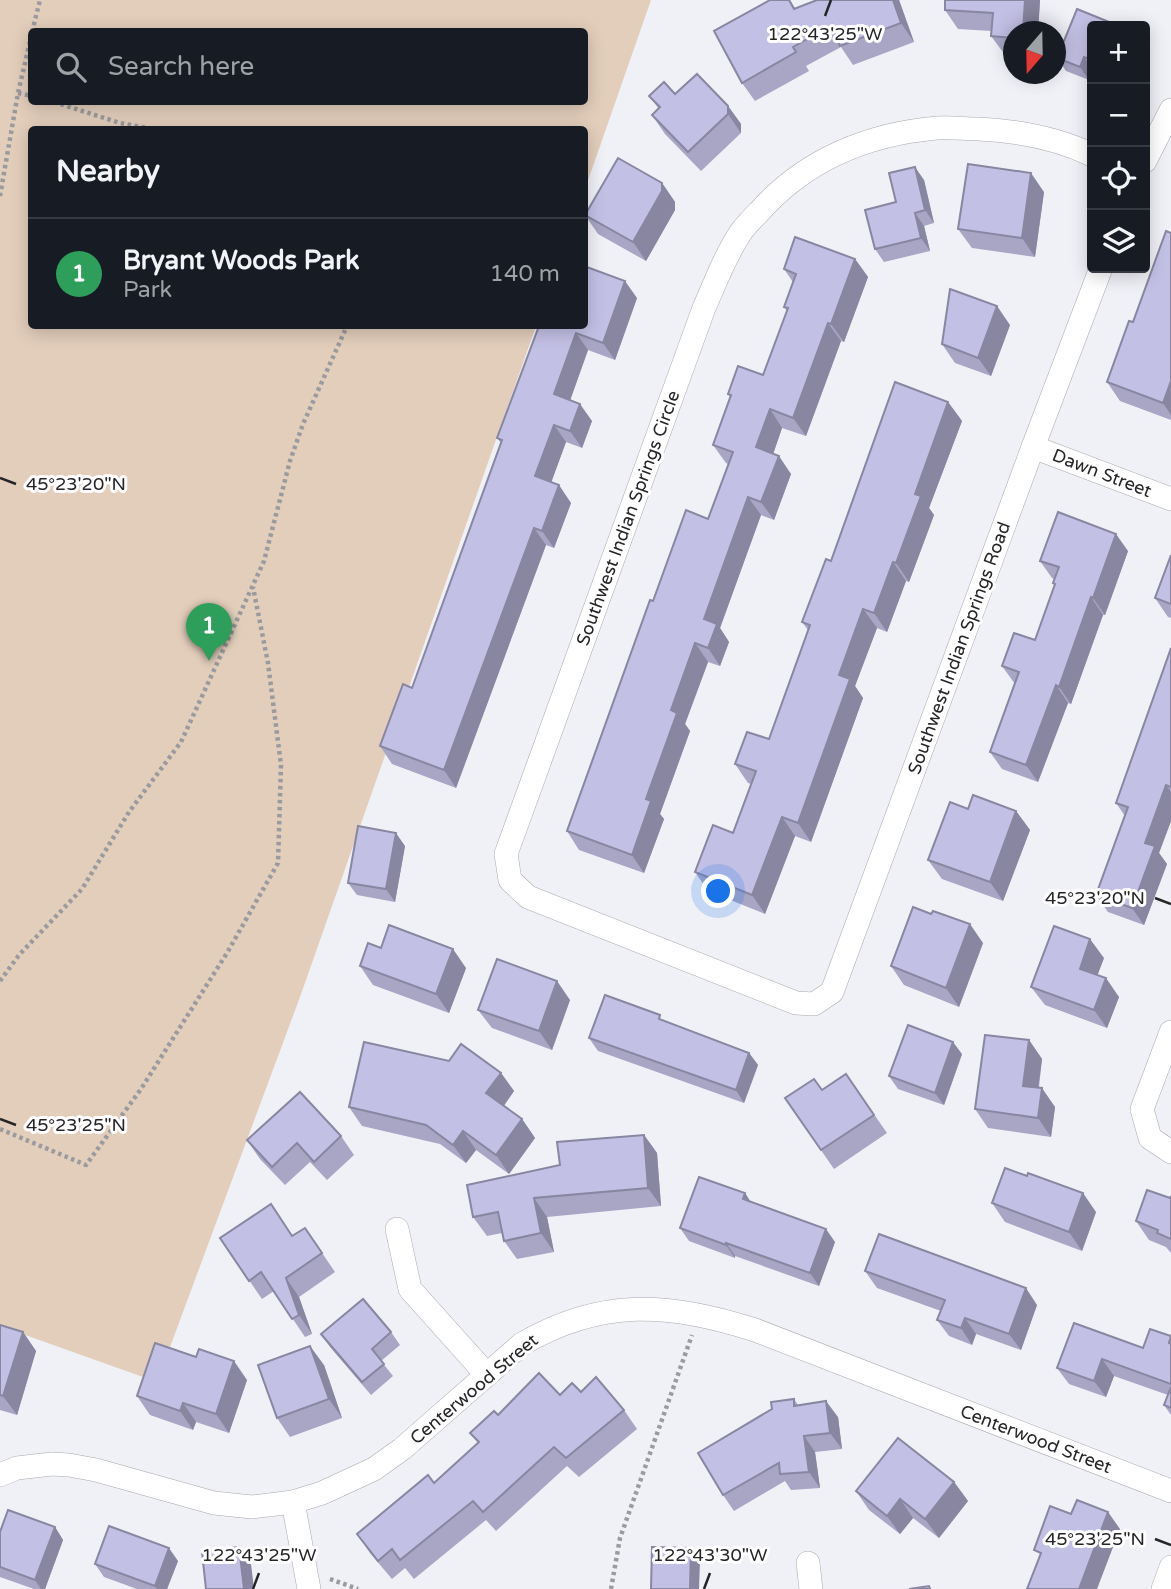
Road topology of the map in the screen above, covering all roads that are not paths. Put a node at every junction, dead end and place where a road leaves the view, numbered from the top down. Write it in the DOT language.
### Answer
graph roads {
  1 [pos="1171,110"];
  2 [pos="1150,151"];
  3 [pos="1087,153"];
  4 [pos="1099,273"];
  5 [pos="1033,447"];
  6 [pos="1171,499"];
  7 [pos="796,1003"];
  8 [pos="1171,1032"];
  9 [pos="1171,1152"];
  10 [pos="397,1229"];
  11 [pos="488,1376"];
  12 [pos="0,1475"];
  13 [pos="1171,1491"];
  14 [pos="293,1502"];
  15 [pos="808,1563"];
  16 [pos="1171,1566"];
  17 [pos="309,1589"];
  18 [pos="811,1589"];
  19 [pos="1163,1589"];
  1 -- 2 [label="street"];
  3 -- 7 [label="street, Southwest Indian Springs Circle"];
  4 -- 5 [label="street, Southwest Indian Springs Road"];
  5 -- 6 [label="street, Dawn Street"];
  5 -- 7 [label="street, Southwest Indian Springs Road"];
  8 -- 9 [label="street"];
  10 -- 11 [label="street"];
  11 -- 13 [label="street, Centerwood Street"];
  11 -- 14 [label="street, Centerwood Street"];
  12 -- 14 [label="street, Centerwood Street"];
  14 -- 17 [label="street"];
  15 -- 18 [label="street"];
  16 -- 19 [label="street"];
}
